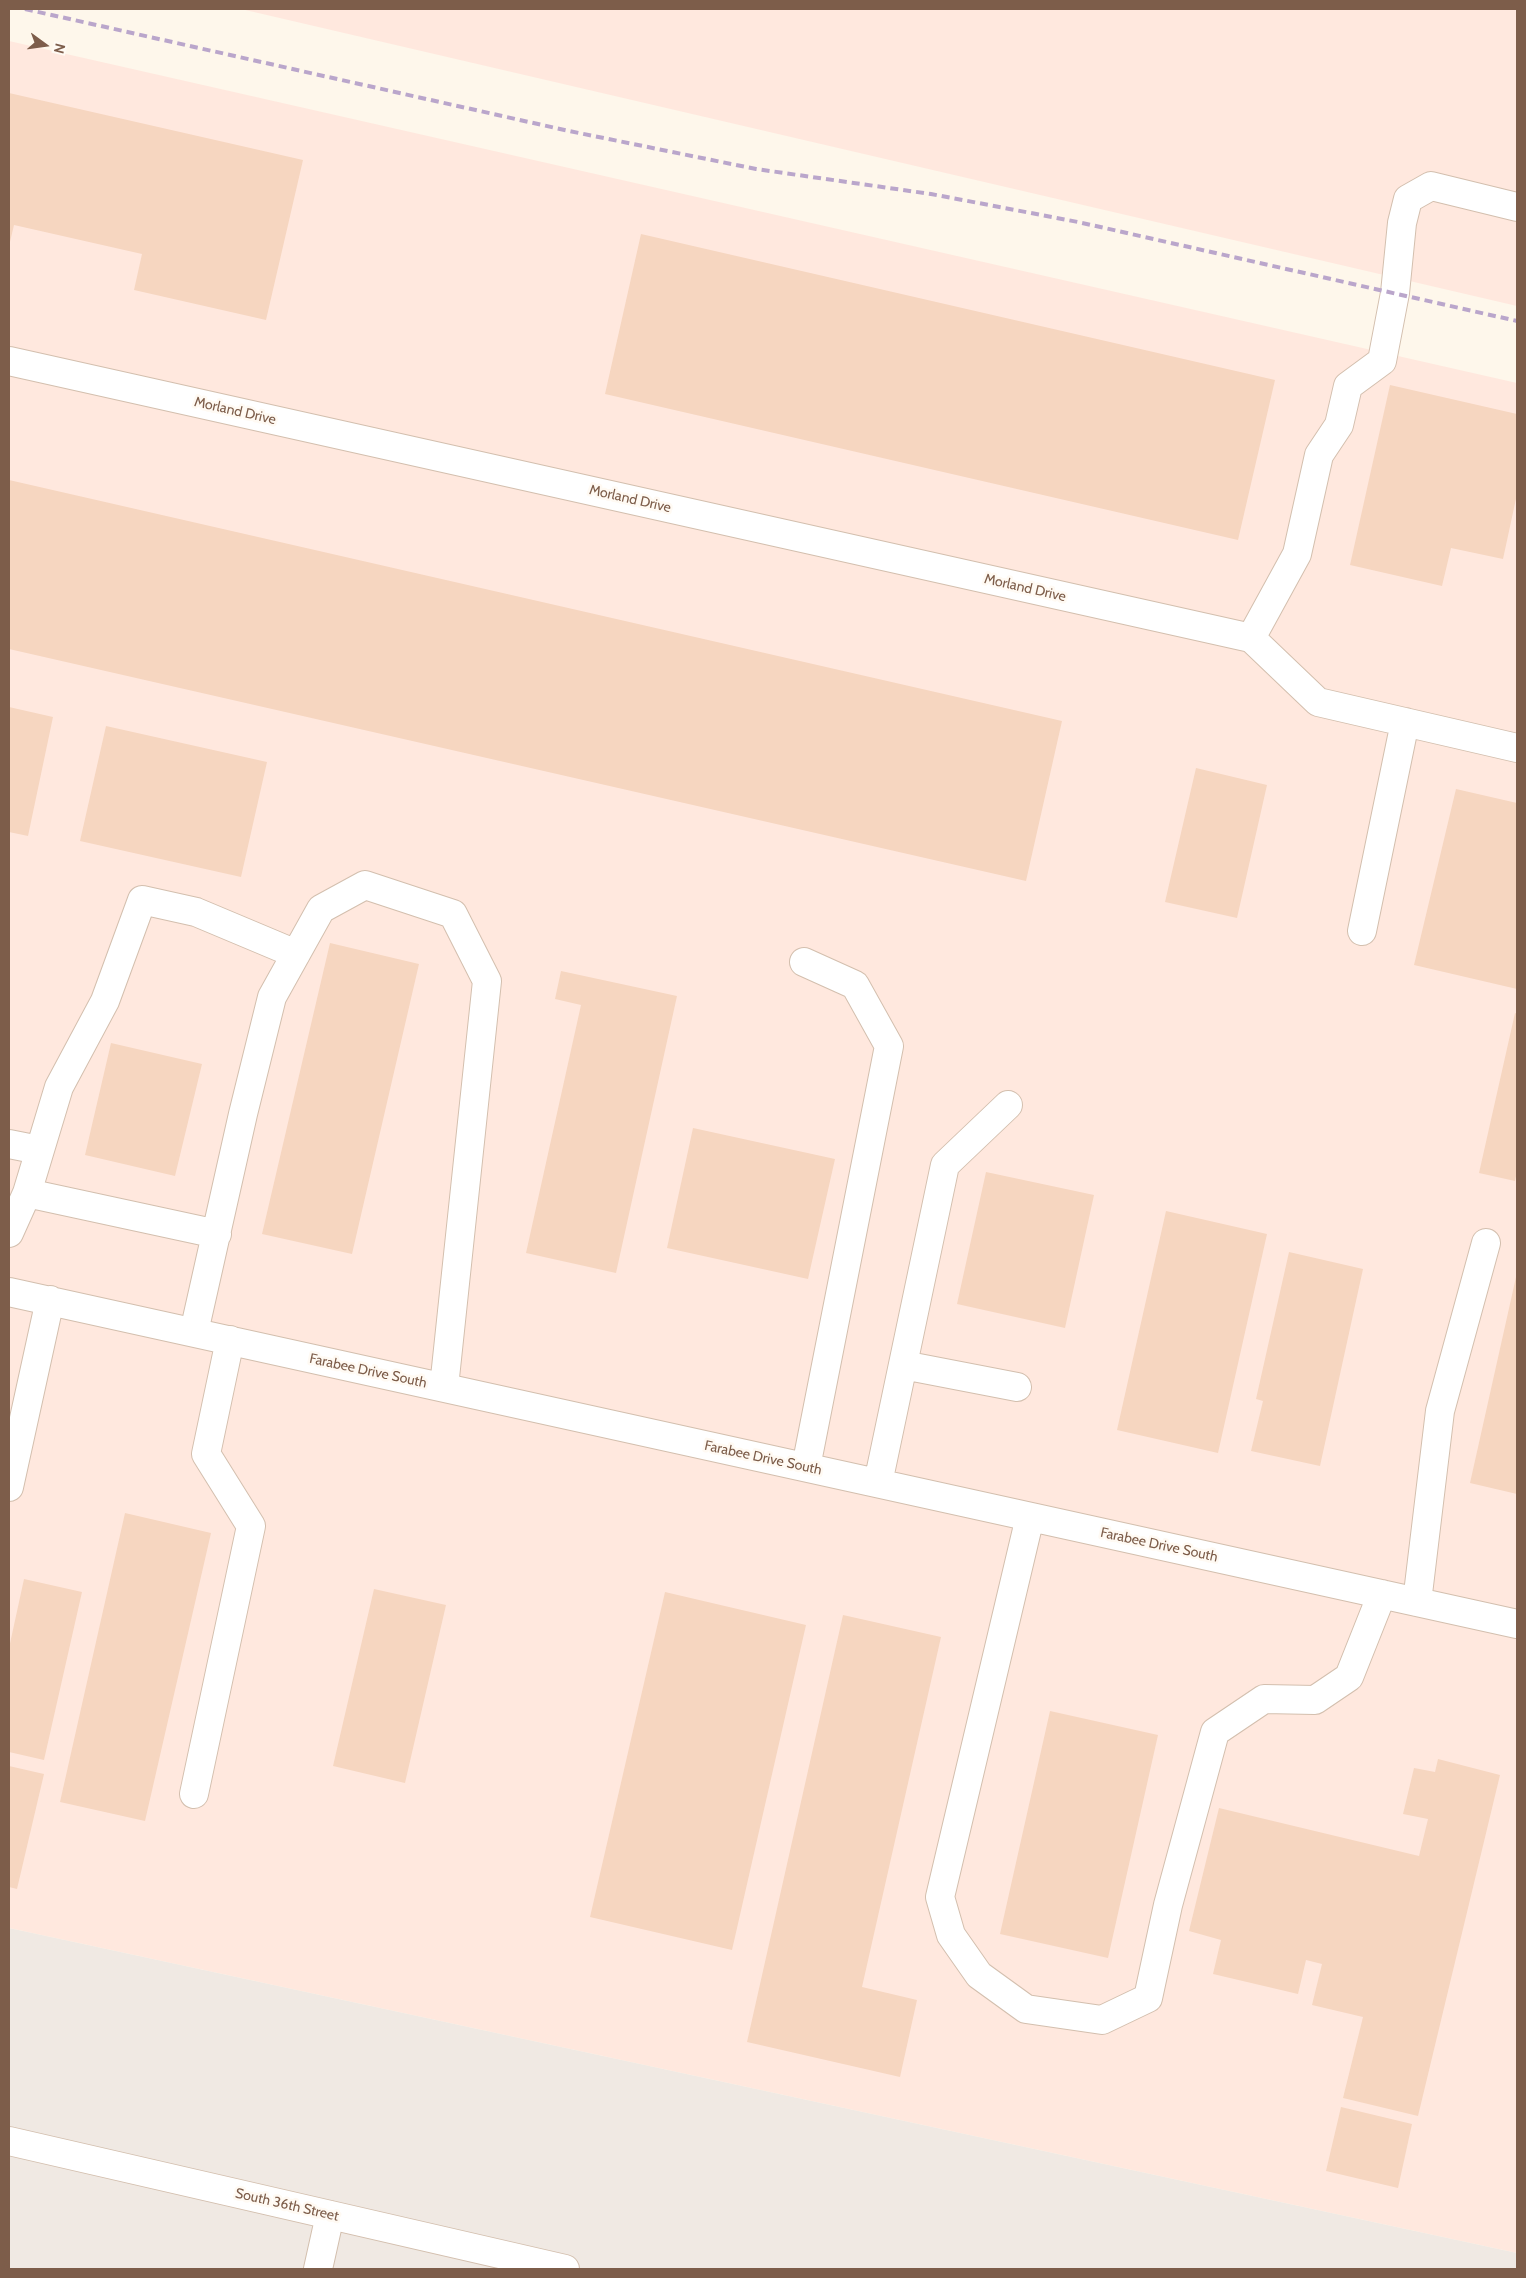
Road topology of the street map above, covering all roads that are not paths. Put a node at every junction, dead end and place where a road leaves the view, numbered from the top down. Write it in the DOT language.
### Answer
graph roads {
  1 [pos="1517,207"];
  2 [pos="9,361"];
  3 [pos="1251,638"];
  4 [pos="1405,722"];
  5 [pos="1517,748"];
  6 [pos="1362,931"];
  7 [pos="296,954"];
  8 [pos="804,962"];
  9 [pos="1008,1105"];
  10 [pos="9,1144"];
  11 [pos="39,1150"];
  12 [pos="27,1193"];
  13 [pos="9,1233"];
  14 [pos="217,1234"];
  15 [pos="1486,1243"];
  16 [pos="9,1292"];
  17 [pos="50,1300"];
  18 [pos="194,1332"];
  19 [pos="230,1340"];
  20 [pos="903,1366"];
  21 [pos="444,1387"];
  22 [pos="1017,1387"];
  23 [pos="806,1467"];
  24 [pos="878,1483"];
  25 [pos="9,1487"];
  26 [pos="1030,1517"];
  27 [pos="1382,1594"];
  28 [pos="1417,1602"];
  29 [pos="1517,1624"];
  30 [pos="194,1794"];
  31 [pos="9,2141"];
  32 [pos="330,2215"];
  33 [pos="318,2269"];
  34 [pos="565,2269"];
  1 -- 3 [label="street"];
  2 -- 3 [label="street, Morland Drive"];
  3 -- 4 [label="street"];
  4 -- 5 [label="street"];
  4 -- 6 [label="street"];
  7 -- 11 [label="street"];
  7 -- 14 [label="street"];
  7 -- 21 [label="street"];
  8 -- 23 [label="street"];
  9 -- 20 [label="street"];
  10 -- 11 [label="street"];
  11 -- 12 [label="street"];
  12 -- 13 [label="street"];
  12 -- 14 [label="street"];
  14 -- 18 [label="street"];
  15 -- 28 [label="street"];
  16 -- 17 [label="street, Farabee Drive South"];
  17 -- 18 [label="street, Farabee Drive South"];
  17 -- 25 [label="street"];
  18 -- 19 [label="street, Farabee Drive South"];
  19 -- 21 [label="street, Farabee Drive South"];
  19 -- 30 [label="street"];
  20 -- 22 [label="street"];
  20 -- 24 [label="street"];
  21 -- 23 [label="street, Farabee Drive South"];
  23 -- 24 [label="street, Farabee Drive South"];
  24 -- 26 [label="street, Farabee Drive South"];
  26 -- 27 [label="street, Farabee Drive South"];
  26 -- 27 [label="street"];
  27 -- 28 [label="street, Farabee Drive South"];
  28 -- 29 [label="street, Farabee Drive South"];
  31 -- 32 [label="street, South 36th Street"];
  32 -- 33 [label="street"];
  32 -- 34 [label="street, South 36th Street"];
}
